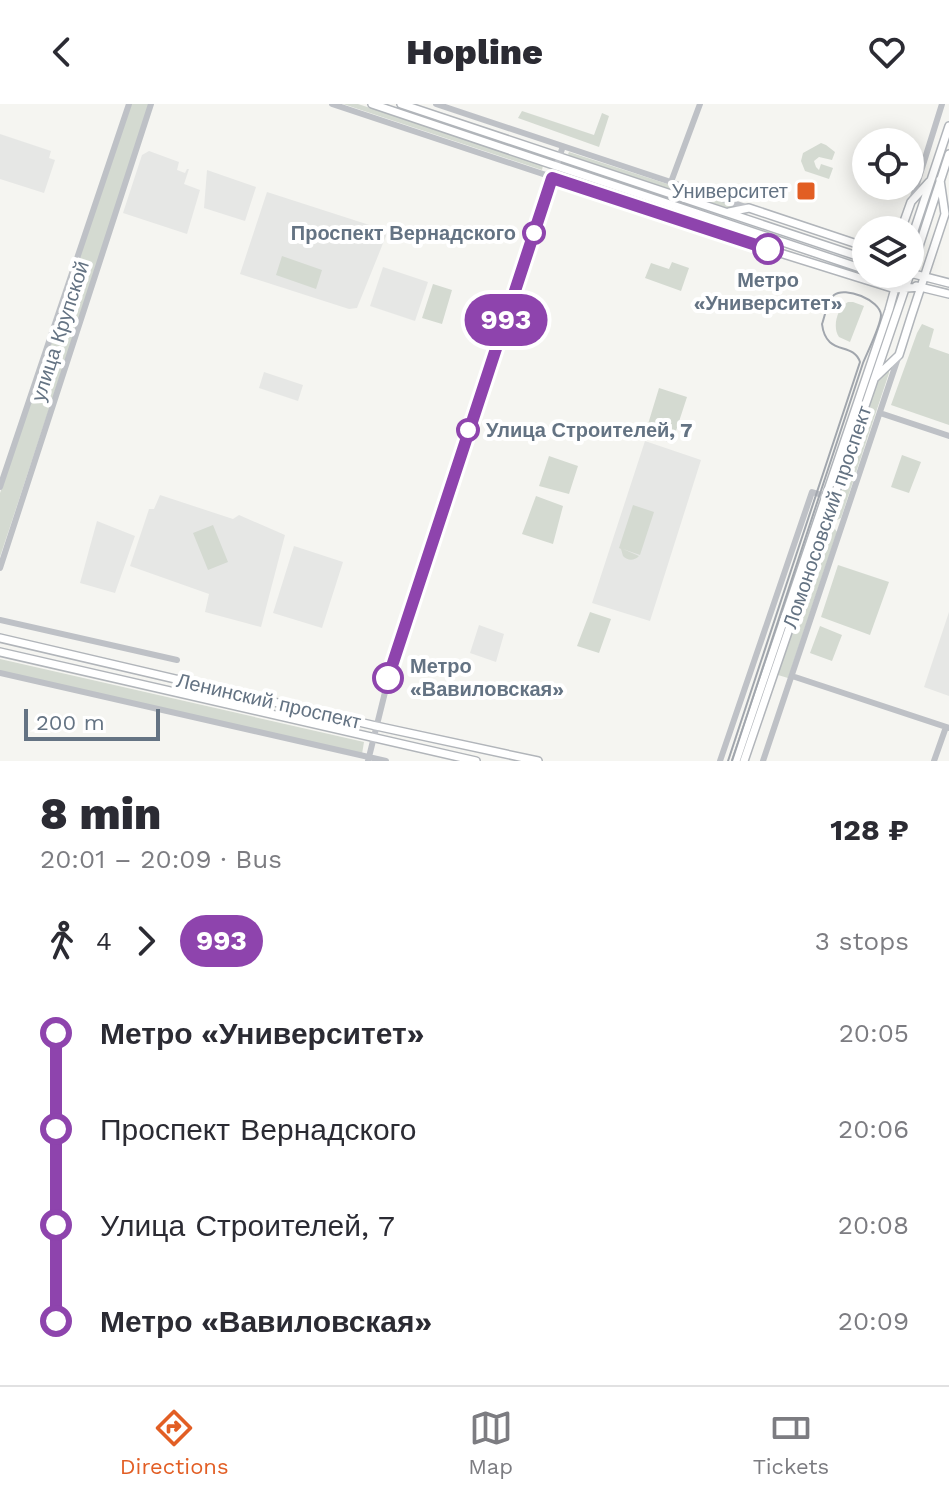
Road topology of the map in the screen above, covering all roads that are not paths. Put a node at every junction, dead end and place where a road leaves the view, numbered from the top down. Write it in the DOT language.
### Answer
graph roads {
  1 [pos="129,104"];
  2 [pos="151,104"];
  3 [pos="332,104"];
  4 [pos="372,104"];
  5 [pos="401,104"];
  6 [pos="436,104"];
  7 [pos="700,104"];
  8 [pos="942,104"];
  9 [pos="412,106"];
  10 [pos="949,126"];
  11 [pos="563,146"];
  12 [pos="949,154"];
  13 [pos="558,161"];
  14 [pos="552,178"];
  15 [pos="936,179"];
  16 [pos="671,182"];
  17 [pos="911,202"];
  18 [pos="949,203"];
  19 [pos="749,208"];
  20 [pos="727,212"];
  21 [pos="945,214"];
  22 [pos="906,216"];
  23 [pos="921,216"];
  24 [pos="924,221"];
  25 [pos="725,222"];
  26 [pos="745,242"];
  27 [pos="852,242"];
  28 [pos="852,254"];
  29 [pos="852,265"];
  30 [pos="924,274"];
  31 [pos="924,277"];
  32 [pos="949,283"];
  33 [pos="899,288"];
  34 [pos="905,288"];
  35 [pos="920,288"];
  36 [pos="924,288"];
  37 [pos="895,289"];
  38 [pos="949,294"];
  39 [pos="899,306"];
  40 [pos="889,310"];
  41 [pos="911,317"];
  42 [pos="899,355"];
  43 [pos="872,382"];
  44 [pos="880,413"];
  45 [pos="949,436"];
  46 [pos="0,487"];
  47 [pos="825,496"];
  48 [pos="817,518"];
  49 [pos="826,521"];
  50 [pos="842,526"];
  51 [pos="823,531"];
  52 [pos="0,568"];
  53 [pos="0,620"];
  54 [pos="0,638"];
  55 [pos="781,640"];
  56 [pos="0,652"];
  57 [pos="177,660"];
  58 [pos="754,663"];
  59 [pos="768,667"];
  60 [pos="0,673"];
  61 [pos="792,676"];
  62 [pos="376,726"];
  63 [pos="948,727"];
  64 [pos="374,737"];
  65 [pos="457,758"];
  66 [pos="369,760"];
  67 [pos="386,761"];
  68 [pos="476,761"];
  69 [pos="538,761"];
  70 [pos="720,761"];
  71 [pos="736,761"];
  72 [pos="744,761"];
  73 [pos="763,761"];
  74 [pos="934,761"];
  1 -- 46 [label="street, улица Крупской"];
  2 -- 52 [label="street, улица Крупской"];
  3 -- 14 [label="street"];
  4 -- 13 [label="main road"];
  5 -- 9 [label="main road"];
  6 -- 11 [label="street"];
  7 -- 16 [label="street"];
  8 -- 17 [label="street"];
  9 -- 13 [label="main road"];
  10 -- 15 [label="main road, Ломоносовский проспект"];
  11 -- 13 [label="street"];
  11 -- 16 [label="street"];
  12 -- 15 [label="main road, Ломоносовский проспект"];
  13 -- 14 [label="street"];
  13 -- 20 [label="main road"];
  13 -- 25 [label="main road"];
  14 -- 26 [label="street"];
  14 -- 62 [label="street"];
  15 -- 17 [label="main road"];
  15 -- 21 [label="main road"];
  15 -- 23 [label="main road, Ломоносовский проспект"];
  15 -- 24 [label="main road, Ломоносовский проспект"];
  16 -- 19 [label="street"];
  17 -- 22 [label="main road"];
  18 -- 21 [label="street"];
  19 -- 20 [label="main road"];
  19 -- 27 [label="main road"];
  20 -- 28 [label="main road"];
  21 -- 30 [label="main road"];
  25 -- 26 [label="main road"];
  25 -- 29 [label="main road"];
  26 -- 37 [label="main road"];
  31 -- 32 [label="main road"];
  33 -- 37 [label="main road"];
  34 -- 39 [label="main road, Ломоносовский проспект"];
  35 -- 41 [label="main road"];
  36 -- 38 [label="main road"];
  37 -- 40 [label="main road, Ломоносовский проспект"];
  39 -- 40 [label="street"];
  39 -- 41 [label="street"];
  39 -- 43 [label="main road, Ломоносовский проспект"];
  40 -- 47 [label="main road, Ломоносовский проспект"];
  41 -- 42 [label="main road"];
  42 -- 43 [label="main road"];
  42 -- 44 [label="street"];
  43 -- 49 [label="main road, Ломоносовский проспект"];
  44 -- 45 [label="street"];
  44 -- 50 [label="street"];
  47 -- 48 [label="main road, Ломоносовский проспект"];
  47 -- 58 [label="street"];
  48 -- 49 [label="main road"];
  48 -- 55 [label="main road, Ломоносовский проспект"];
  49 -- 51 [label="main road, Ломоносовский проспект"];
  50 -- 51 [label="street"];
  50 -- 61 [label="street"];
  51 -- 55 [label="main road, Ломоносовский проспект"];
  53 -- 57 [label="street"];
  54 -- 62 [label="main road, Ленинский проспект"];
  55 -- 59 [label="main road, Ломоносовский проспект"];
  55 -- 72 [label="main road, Ломоносовский проспект"];
  56 -- 64 [label="main road, Ленинский проспект"];
  58 -- 59 [label="street"];
  58 -- 70 [label="street"];
  59 -- 71 [label="main road, Ломоносовский проспект"];
  60 -- 66 [label="street"];
  61 -- 63 [label="street"];
  61 -- 73 [label="street"];
  62 -- 64 [label="street"];
  62 -- 69 [label="main road, Ленинский проспект"];
  63 -- 74 [label="street"];
  64 -- 65 [label="main road, Ленинский проспект"];
  64 -- 66 [label="street"];
  65 -- 68 [label="main road, Ленинский проспект"];
  66 -- 67 [label="street"];
}
